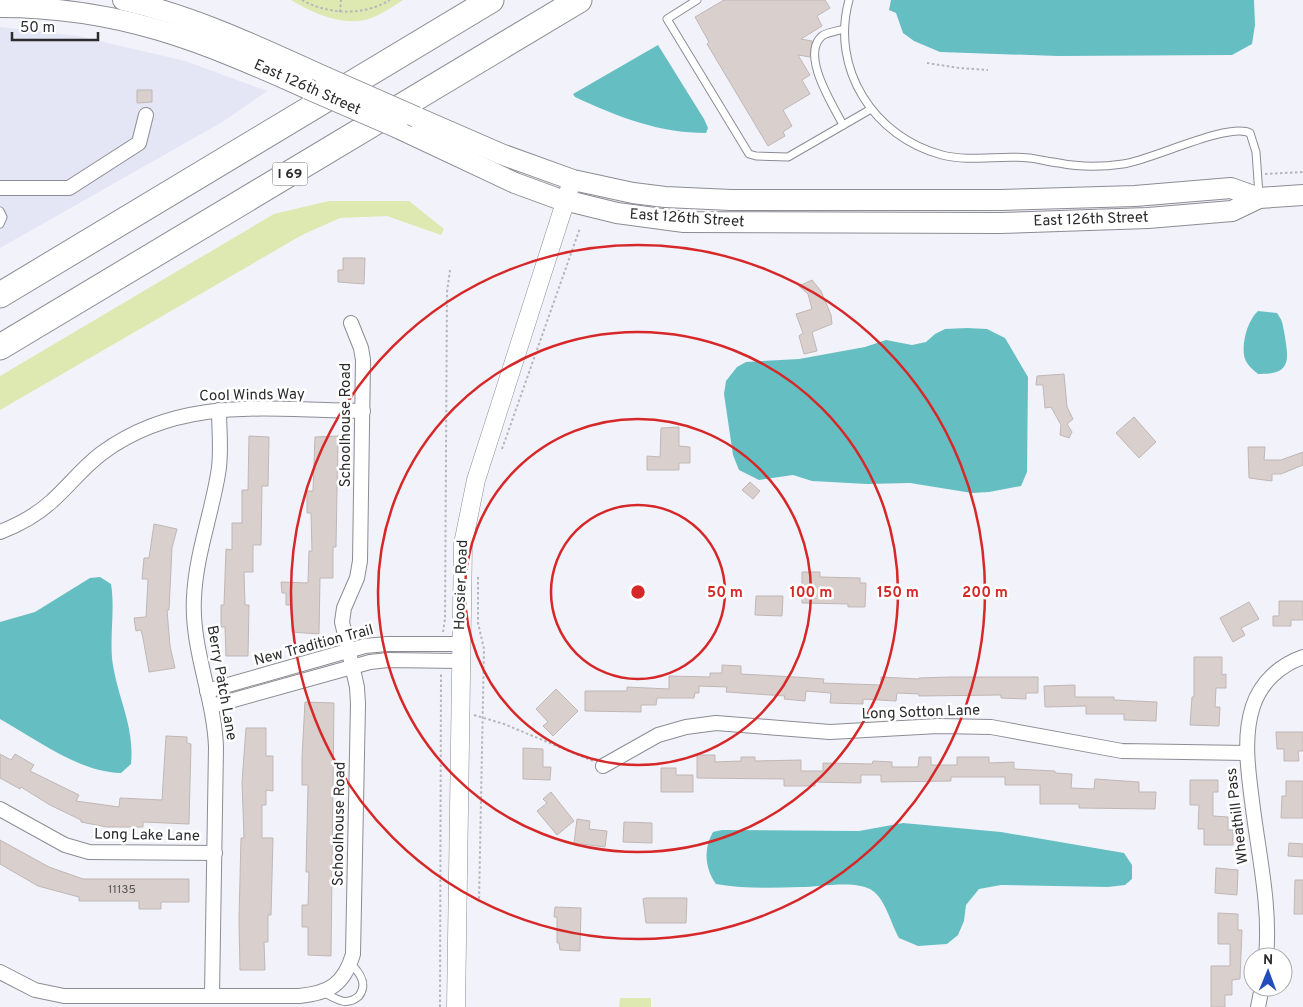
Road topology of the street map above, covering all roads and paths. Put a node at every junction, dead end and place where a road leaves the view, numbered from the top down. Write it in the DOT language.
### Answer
graph roads {
  1 [pos="123,0"];
  2 [pos="302,0"];
  3 [pos="342,0"];
  4 [pos="390,0"];
  5 [pos="492,0"];
  6 [pos="579,0"];
  7 [pos="697,0"];
  8 [pos="849,0"];
  9 [pos="0,7"];
  10 [pos="340,12"];
  11 [pos="844,29"];
  12 [pos="927,63"];
  13 [pos="988,70"];
  14 [pos="871,109"];
  15 [pos="146,115"];
  16 [pos="843,125"];
  17 [pos="1303,172"];
  18 [pos="1259,174"];
  19 [pos="573,180"];
  20 [pos="0,188"];
  21 [pos="1303,195"];
  22 [pos="1259,198"];
  23 [pos="566,202"];
  24 [pos="0,211"];
  25 [pos="0,224"];
  26 [pos="580,228"];
  27 [pos="0,295"];
  28 [pos="351,323"];
  29 [pos="0,347"];
  30 [pos="219,410"];
  31 [pos="363,411"];
  32 [pos="501,454"];
  33 [pos="0,532"];
  34 [pos="476,573"];
  35 [pos="348,651"];
  36 [pos="460,652"];
  37 [pos="1303,656"];
  38 [pos="353,666"];
  39 [pos="207,691"];
  40 [pos="212,706"];
  41 [pos="459,714"];
  42 [pos="482,716"];
  43 [pos="1248,752"];
  44 [pos="603,766"];
  45 [pos="0,809"];
  46 [pos="215,853"];
  47 [pos="479,901"];
  48 [pos="1266,947"];
  49 [pos="350,964"];
  50 [pos="0,972"];
  51 [pos="323,992"];
  52 [pos="212,995"];
  53 [pos="456,1007"];
  1 -- 19 [label="main road, East 126th Street, bridge"];
  2 -- 10 [label="path"];
  3 -- 10 [label="path"];
  4 -- 10 [label="path"];
  5 -- 27 [label="highway"];
  6 -- 29 [label="highway, I 69"];
  7 -- 16 [label="lane"];
  8 -- 11 [label="lane"];
  9 -- 23 [label="main road, East 126th Street, bridge"];
  11 -- 14 [label="lane"];
  11 -- 16 [label="lane"];
  12 -- 13 [label="path"];
  14 -- 16 [label="lane"];
  14 -- 18 [label="lane"];
  15 -- 20 [label="street"];
  17 -- 18 [label="path"];
  18 -- 22 [label="lane"];
  19 -- 22 [label="main road, East 126th Street"];
  19 -- 23 [label="street, Hoosier Road"];
  21 -- 22 [label="main road, East 126th Street"];
  22 -- 23 [label="main road, East 126th Street"];
  23 -- 36 [label="street, Hoosier Road"];
  24 -- 25 [label="lane"];
  26 -- 32 [label="path"];
  28 -- 31 [label="street, Schoolhouse Road"];
  30 -- 31 [label="street, Cool Winds Way"];
  30 -- 33 [label="street, Cool Winds Way"];
  30 -- 39 [label="street, Berry Patch Lane"];
  31 -- 35 [label="street, Schoolhouse Road"];
  34 -- 42 [label="path"];
  35 -- 36 [label="street, New Tradition Trail"];
  35 -- 38 [label="street, Schoolhouse Road"];
  35 -- 39 [label="street, New Tradition Trail"];
  36 -- 38 [label="street, New Tradition Trail"];
  36 -- 41 [label="street, Hoosier Road"];
  37 -- 43 [label="street, Wheathill Pass"];
  38 -- 40 [label="street, New Tradition Trail"];
  38 -- 49 [label="street, Schoolhouse Road"];
  39 -- 40 [label="street, Berry Patch Lane"];
  40 -- 46 [label="street, Berry Patch Lane"];
  41 -- 42 [label="path"];
  41 -- 53 [label="street, Hoosier Road"];
  42 -- 44 [label="path"];
  42 -- 47 [label="path"];
  43 -- 44 [label="street, Long Sotton Lane"];
  43 -- 48 [label="street, Wheathill Pass"];
  45 -- 46 [label="street, Long Lake Lane"];
  46 -- 52 [label="street, Berry Patch Lane"];
  49 -- 51 [label="street, Schoolhouse Road"];
  49 -- 51 [label="lane"];
  50 -- 52 [label="street, Schoolhouse Road"];
  51 -- 52 [label="street, Schoolhouse Road"];
}
